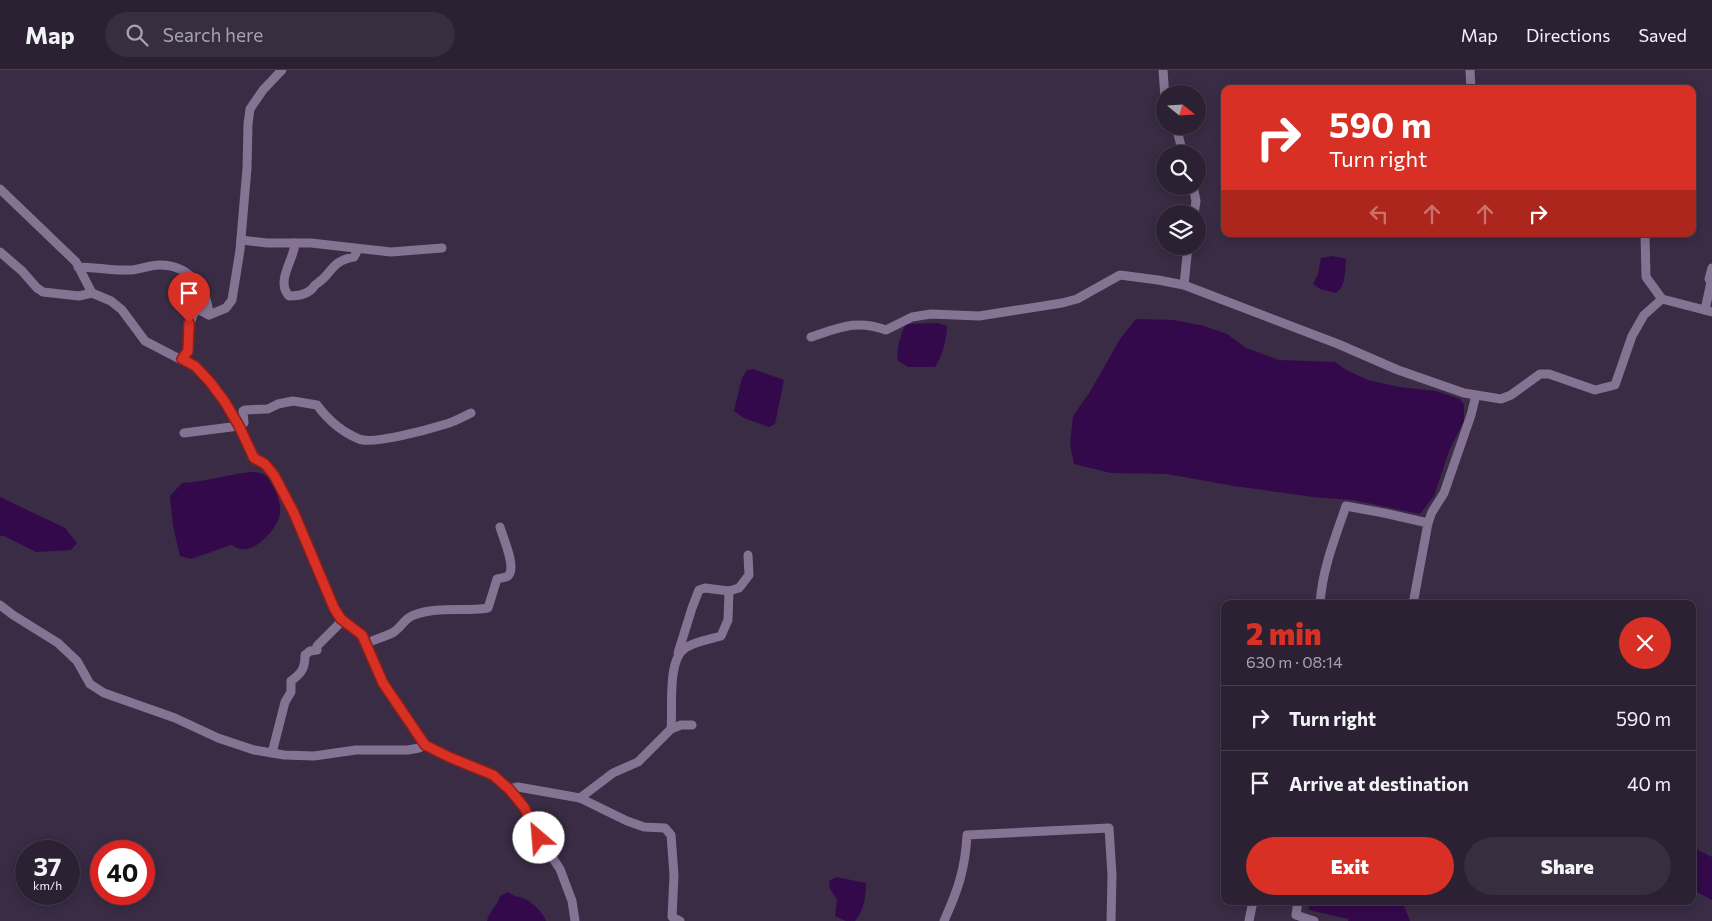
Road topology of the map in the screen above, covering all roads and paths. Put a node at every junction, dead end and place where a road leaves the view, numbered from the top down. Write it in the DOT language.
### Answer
graph roads {
  1 [pos="282,70"];
  2 [pos="1163,70"];
  3 [pos="1470,70"];
  4 [pos="1164,85"];
  5 [pos="1471,85"];
  6 [pos="0,189"];
  7 [pos="1645,237"];
  8 [pos="240,240"];
  9 [pos="295,243"];
  10 [pos="442,248"];
  11 [pos="358,249"];
  12 [pos="0,252"];
  13 [pos="1187,255"];
  14 [pos="78,267"];
  15 [pos="1712,268"];
  16 [pos="1184,285"];
  17 [pos="92,293"];
  18 [pos="1662,299"];
  19 [pos="1709,311"];
  20 [pos="210,315"];
  21 [pos="811,337"];
  22 [pos="182,359"];
  23 [pos="1476,395"];
  24 [pos="471,413"];
  25 [pos="239,426"];
  26 [pos="184,434"];
  27 [pos="1428,523"];
  28 [pos="500,527"];
  29 [pos="748,555"];
  30 [pos="729,592"];
  31 [pos="1320,600"];
  32 [pos="1415,600"];
  33 [pos="0,605"];
  34 [pos="341,619"];
  35 [pos="365,644"];
  36 [pos="676,661"];
  37 [pos="692,725"];
  38 [pos="671,729"];
  39 [pos="425,745"];
  40 [pos="272,753"];
  41 [pos="509,789"];
  42 [pos="580,798"];
  43 [pos="1252,905"];
  44 [pos="1297,905"];
  45 [pos="575,921"];
  46 [pos="680,921"];
  47 [pos="944,921"];
  48 [pos="1111,921"];
  49 [pos="1249,921"];
  50 [pos="1314,921"];
  1 -- 8 [label="street"];
  2 -- 4 [label="street"];
  3 -- 5 [label="street"];
  6 -- 14 [label="street"];
  7 -- 18 [label="street"];
  8 -- 9 [label="street"];
  8 -- 20 [label="street"];
  9 -- 11 [label="street"];
  9 -- 11 [label="street"];
  10 -- 11 [label="street"];
  12 -- 17 [label="street"];
  13 -- 16 [label="street"];
  14 -- 17 [label="street"];
  14 -- 20 [label="street"];
  15 -- 19 [label="street"];
  16 -- 21 [label="street"];
  16 -- 23 [label="street"];
  17 -- 22 [label="street"];
  18 -- 19 [label="street"];
  18 -- 23 [label="street"];
  20 -- 22 [label="street"];
  22 -- 25 [label="street"];
  23 -- 27 [label="street"];
  24 -- 25 [label="street"];
  25 -- 26 [label="street"];
  25 -- 34 [label="street"];
  27 -- 31 [label="street"];
  27 -- 32 [label="street"];
  28 -- 35 [label="street"];
  29 -- 30 [label="street"];
  30 -- 36 [label="street"];
  30 -- 36 [label="street"];
  33 -- 40 [label="street"];
  34 -- 35 [label="street"];
  34 -- 40 [label="street"];
  35 -- 39 [label="street"];
  36 -- 38 [label="street"];
  37 -- 38 [label="street"];
  38 -- 42 [label="street"];
  39 -- 40 [label="street"];
  39 -- 41 [label="street"];
  41 -- 42 [label="street"];
  41 -- 45 [label="street"];
  42 -- 46 [label="street"];
  43 -- 49 [label="street"];
  44 -- 50 [label="street"];
  47 -- 48 [label="street"];
}
